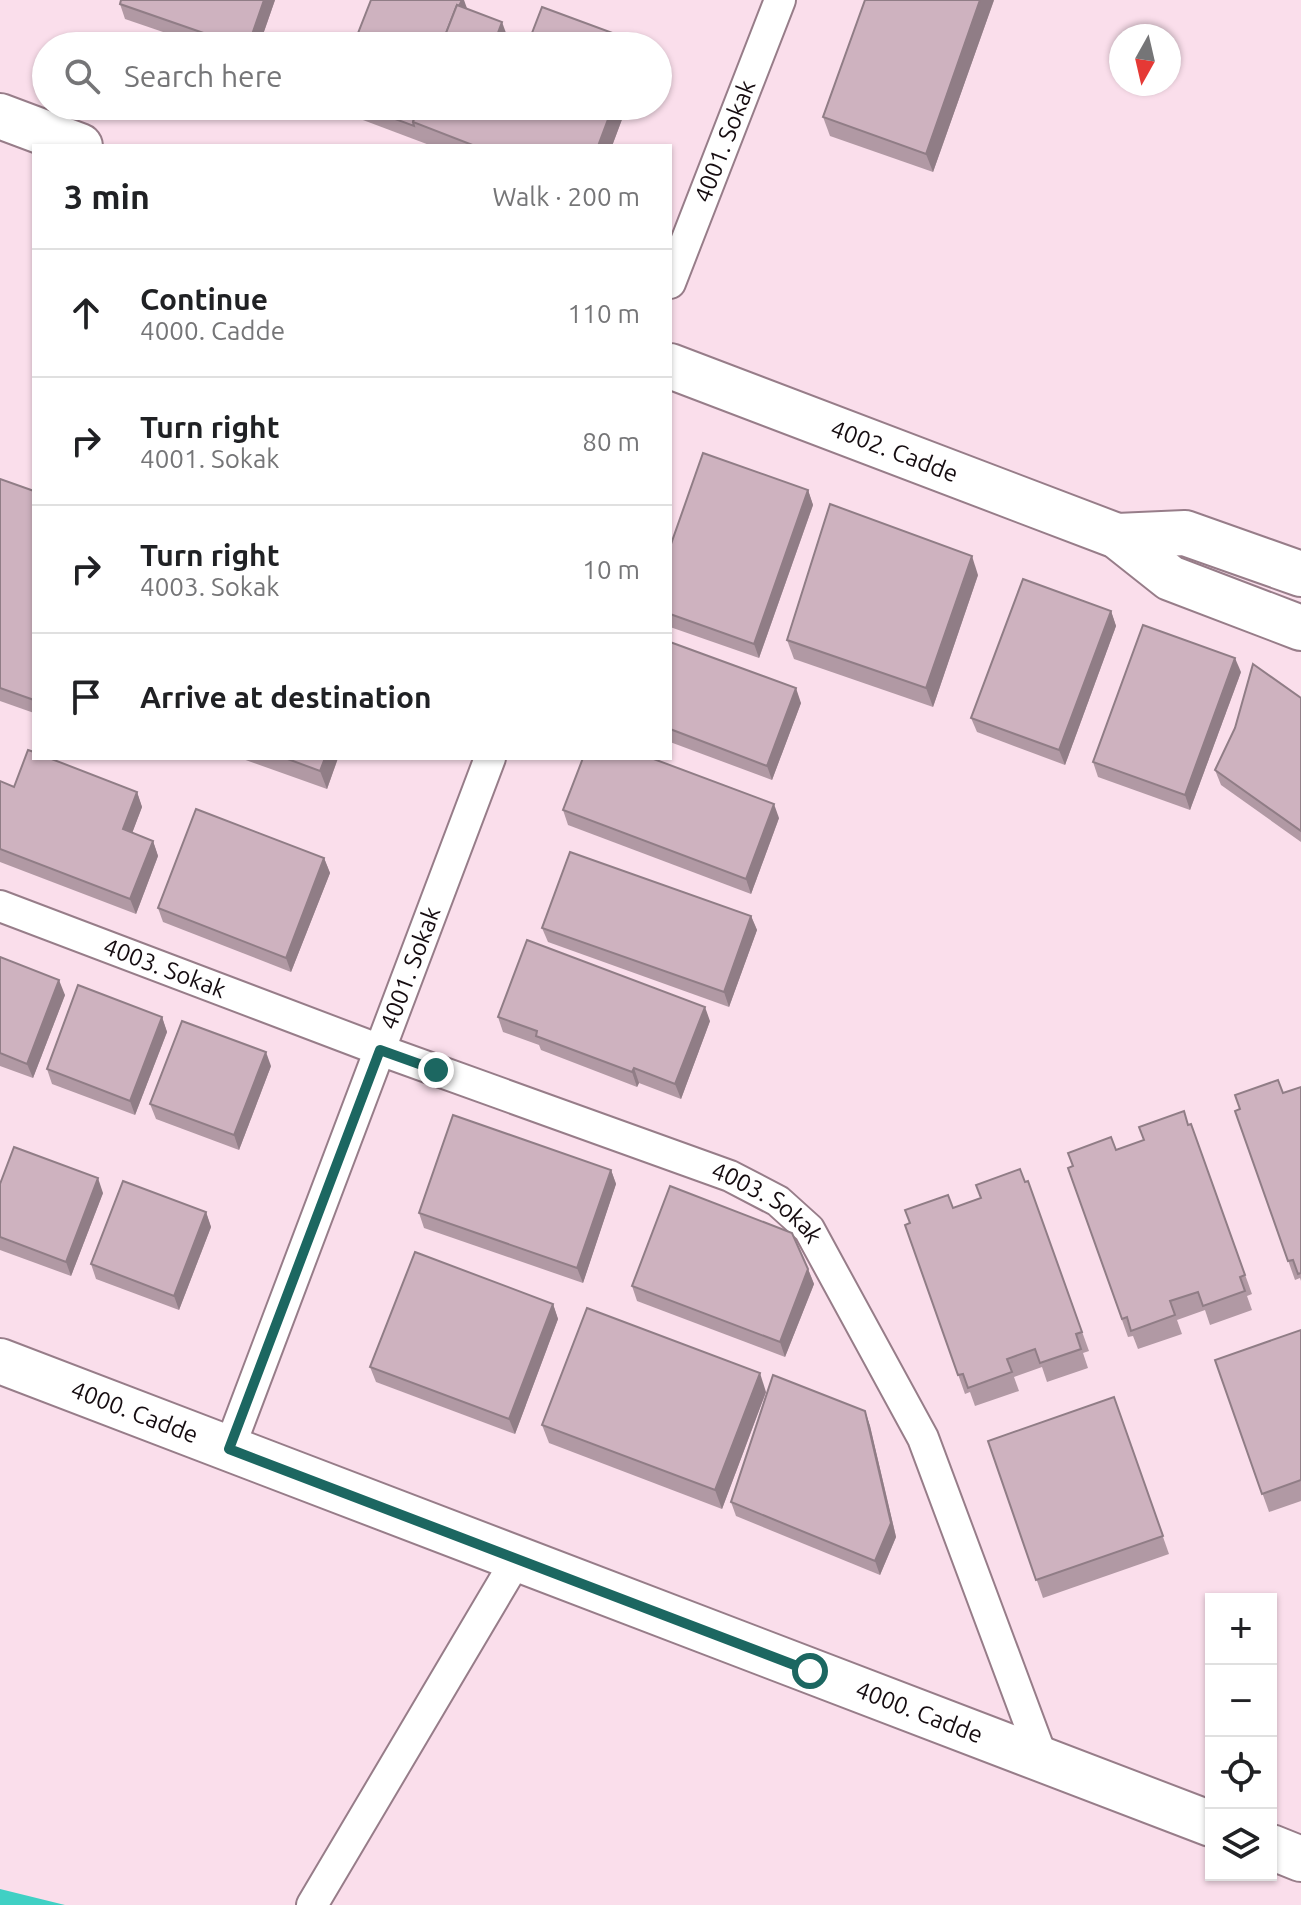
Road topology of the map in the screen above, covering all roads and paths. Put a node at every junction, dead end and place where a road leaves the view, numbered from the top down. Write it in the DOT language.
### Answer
graph roads {
  1 [pos="780,0"];
  2 [pos="0,116"];
  3 [pos="75,144"];
  4 [pos="672,278"];
  5 [pos="672,367"];
  6 [pos="1117,536"];
  7 [pos="1301,574"];
  8 [pos="1301,628"];
  9 [pos="489,760"];
  10 [pos="0,906"];
  11 [pos="380,1050"];
  12 [pos="0,1361"];
  13 [pos="229,1449"];
  14 [pos="517,1559"];
  15 [pos="1043,1760"];
  16 [pos="1205,1822"];
  17 [pos="1277,1849"];
  18 [pos="1301,1859"];
  19 [pos="312,1905"];
  1 -- 4 [label="street, 4001. Sokak"];
  2 -- 3 [label="street"];
  5 -- 6 [label="street, 4002. Cadde"];
  6 -- 7 [label="street, 4002. Cadde"];
  6 -- 8 [label="street, 4002. Cadde"];
  9 -- 11 [label="street, 4001. Sokak"];
  10 -- 11 [label="street, 4003. Sokak"];
  11 -- 13 [label="street, 4001. Sokak"];
  11 -- 15 [label="street, 4003. Sokak"];
  12 -- 13 [label="street, 4000. Cadde"];
  13 -- 14 [label="street, 4000. Cadde"];
  14 -- 15 [label="street, 4000. Cadde"];
  14 -- 19 [label="street"];
  15 -- 16 [label="street, 4000. Cadde"];
  17 -- 18 [label="street"];
}
